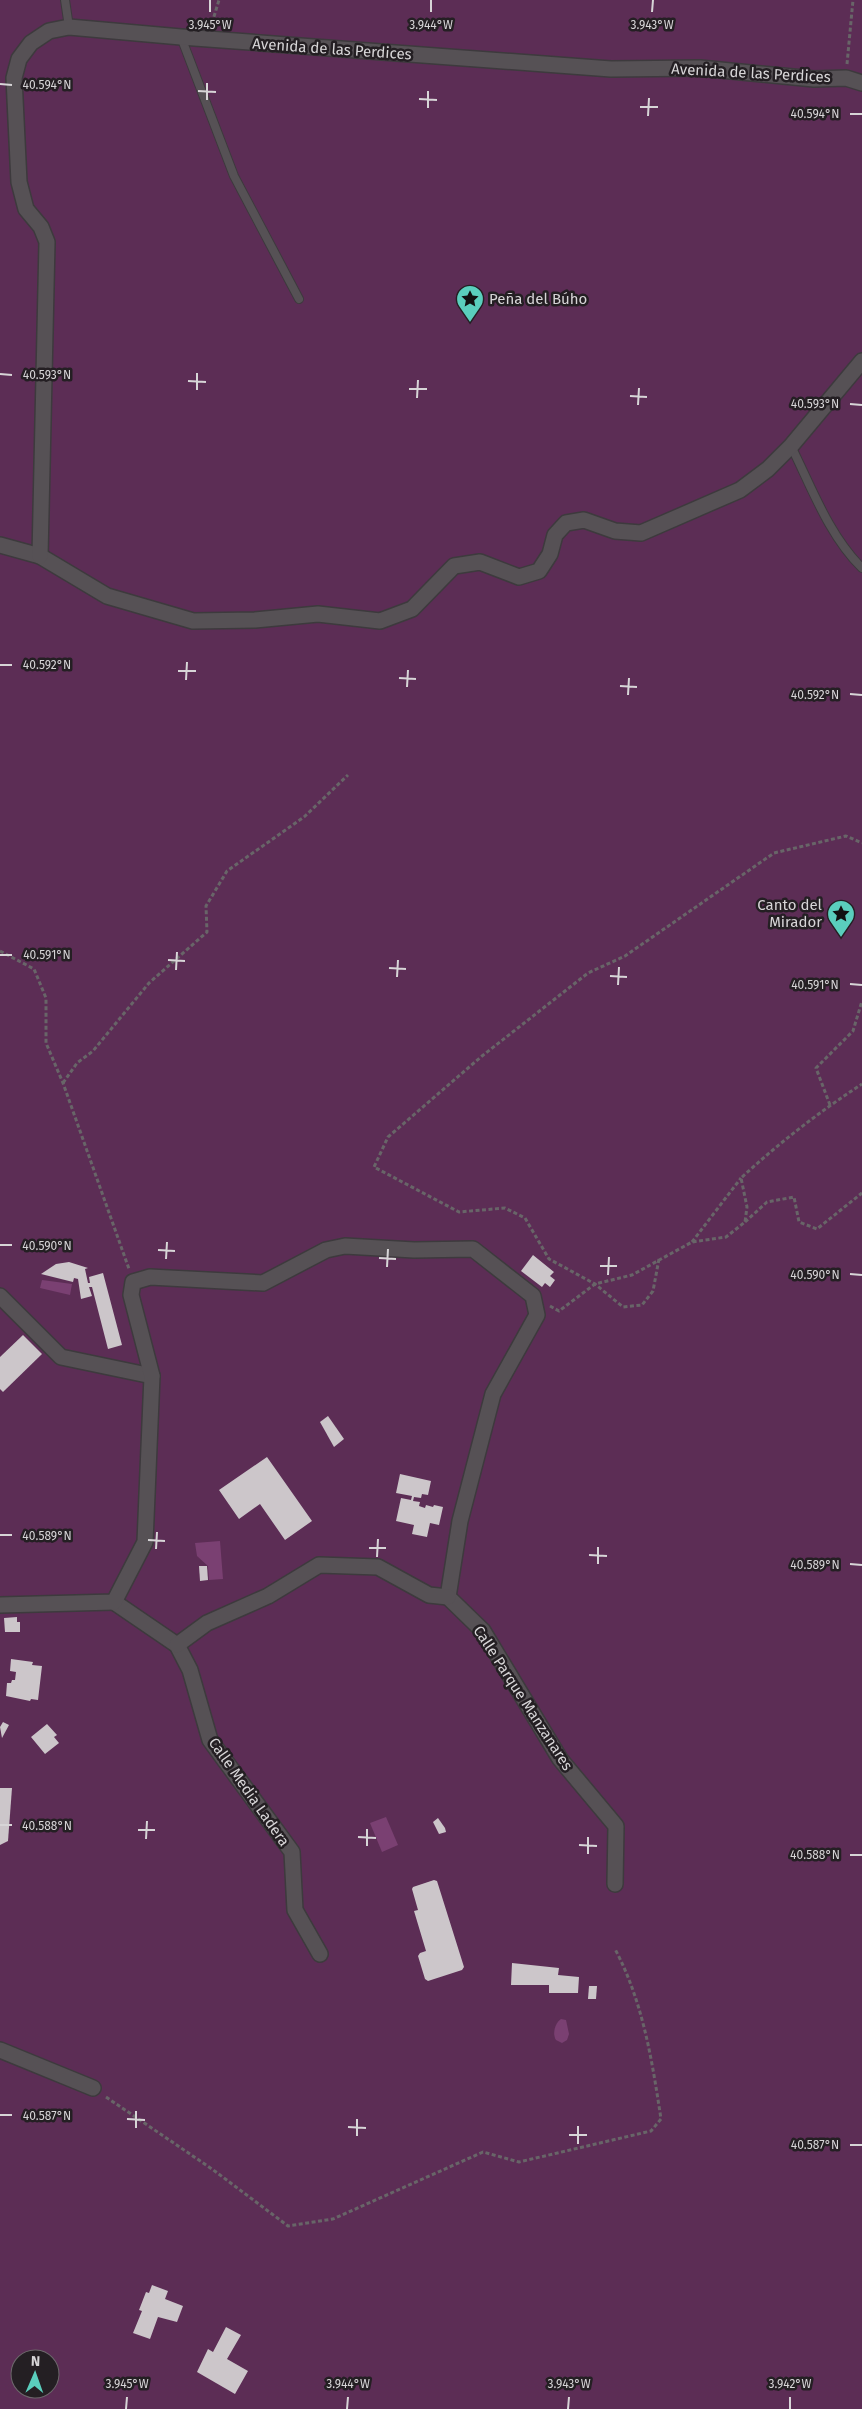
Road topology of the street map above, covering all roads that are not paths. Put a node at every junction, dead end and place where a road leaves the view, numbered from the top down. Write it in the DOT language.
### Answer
graph roads {
  1 [pos="65,0"];
  2 [pos="69,27"];
  3 [pos="181,37"];
  4 [pos="862,83"];
  5 [pos="299,299"];
  6 [pos="862,361"];
  7 [pos="791,446"];
  8 [pos="0,545"];
  9 [pos="40,556"];
  10 [pos="862,568"];
  11 [pos="0,1296"];
  12 [pos="152,1376"];
  13 [pos="448,1598"];
  14 [pos="114,1602"];
  15 [pos="0,1605"];
  16 [pos="177,1645"];
  17 [pos="615,1884"];
  18 [pos="320,1954"];
  19 [pos="0,2050"];
  20 [pos="93,2088"];
  1 -- 2 [label="lane"];
  2 -- 3 [label="street, Avenida de las Perdices"];
  2 -- 9 [label="street, Avenida de las Perdices"];
  3 -- 4 [label="street, Avenida de las Perdices"];
  3 -- 5 [label="lane"];
  6 -- 7 [label="street"];
  7 -- 9 [label="street"];
  7 -- 10 [label="lane"];
  8 -- 9 [label="street"];
  11 -- 12 [label="street"];
  12 -- 13 [label="street"];
  12 -- 14 [label="street"];
  13 -- 16 [label="street"];
  13 -- 17 [label="street, Calle Parque Manzanares"];
  14 -- 15 [label="street"];
  14 -- 16 [label="street, Calle Media Ladera"];
  16 -- 18 [label="street, Calle Media Ladera"];
  19 -- 20 [label="street"];
}
